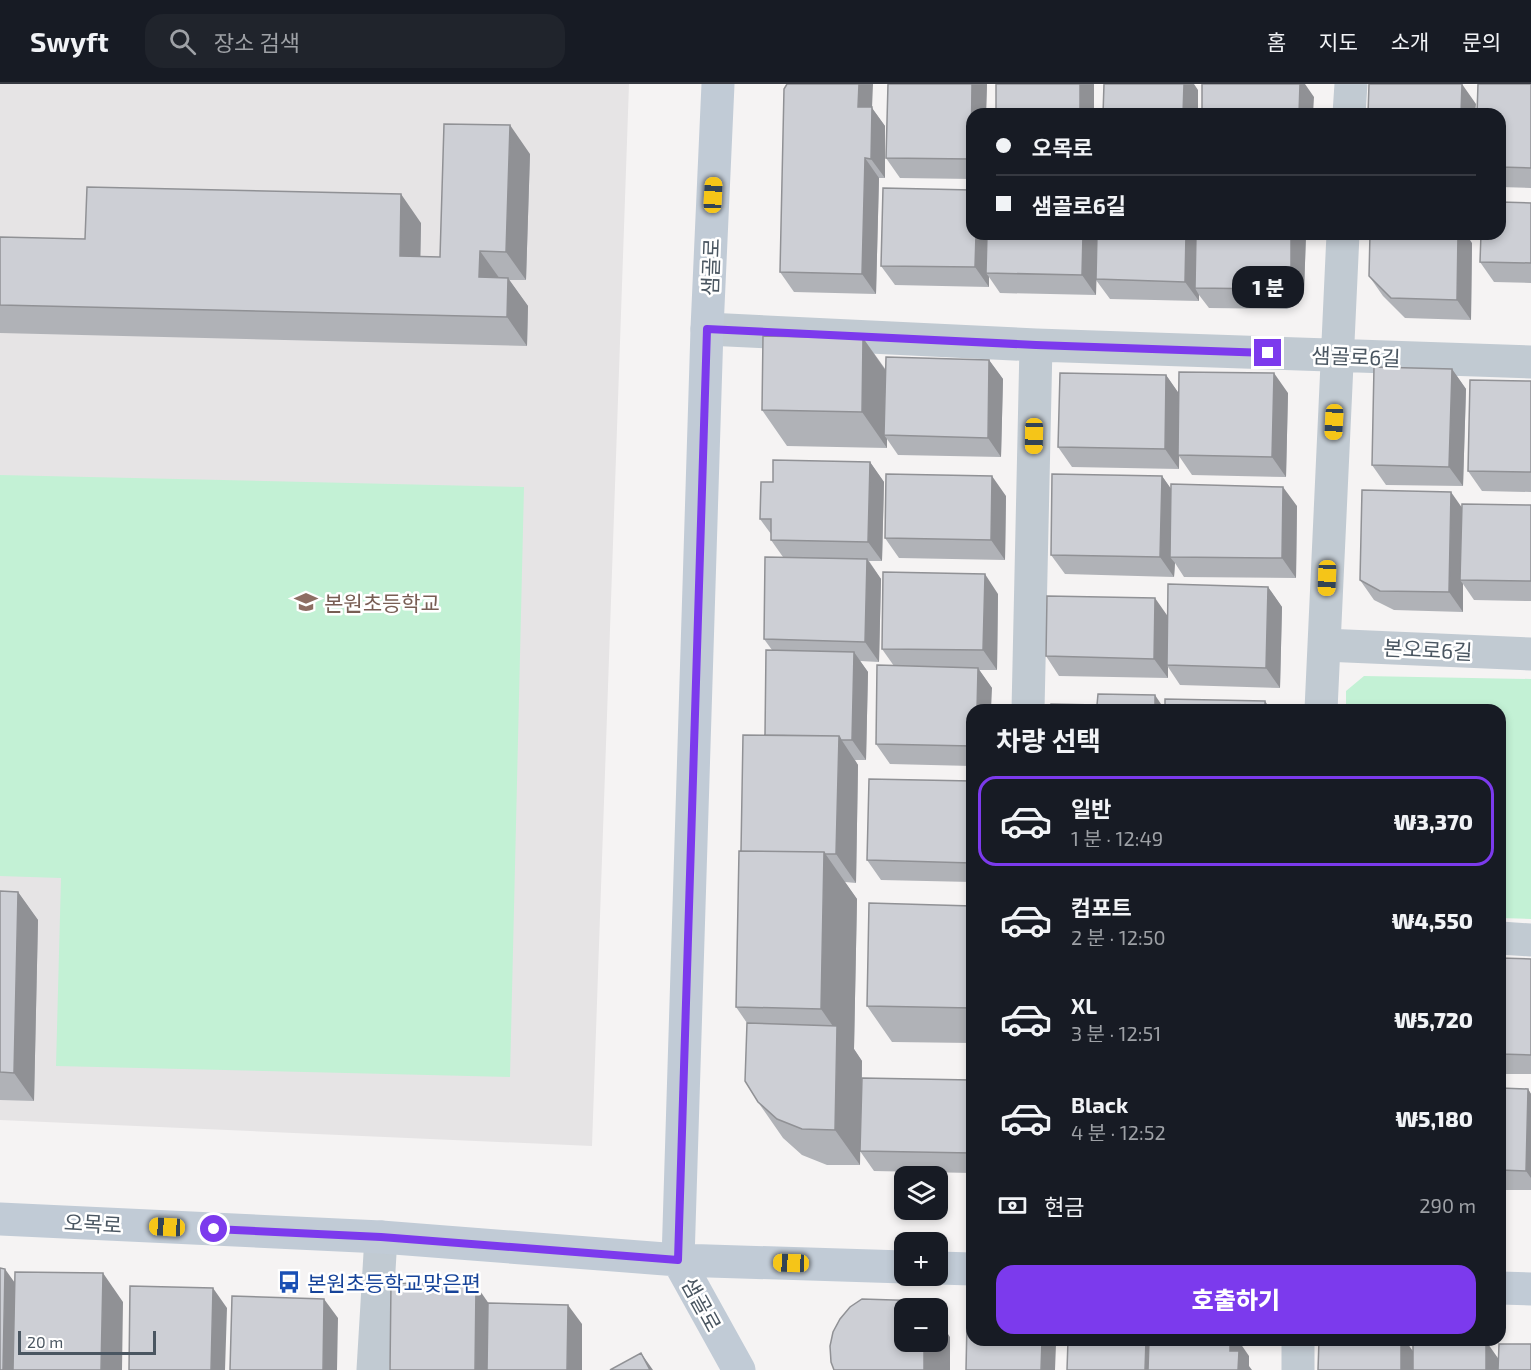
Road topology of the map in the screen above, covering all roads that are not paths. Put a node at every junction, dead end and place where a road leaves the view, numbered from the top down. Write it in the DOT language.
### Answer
graph roads {
  1 [pos="718,84"];
  2 [pos="1351,84"];
  3 [pos="1349,108"];
  4 [pos="1343,240"];
  5 [pos="707,329"];
  6 [pos="1036,345"];
  7 [pos="1337,355"];
  8 [pos="1531,362"];
  9 [pos="1324,645"];
  10 [pos="1531,654"];
  11 [pos="1028,704"];
  12 [pos="1321,704"];
  13 [pos="1506,938"];
  14 [pos="1531,940"];
  15 [pos="0,1219"];
  16 [pos="381,1237"];
  17 [pos="678,1260"];
  18 [pos="894,1267"];
  19 [pos="948,1268"];
  20 [pos="966,1269"];
  21 [pos="1506,1288"];
  22 [pos="1531,1289"];
  23 [pos="1298,1346"];
  24 [pos="373,1370"];
  25 [pos="739,1370"];
  26 [pos="1298,1370"];
  1 -- 5 [label="street, 샘골로"];
  2 -- 3 [label="street"];
  4 -- 7 [label="street"];
  5 -- 6 [label="street, 샘골로6길"];
  5 -- 17 [label="street, 샘골로"];
  6 -- 7 [label="street, 샘골로6길"];
  6 -- 11 [label="street"];
  7 -- 8 [label="street, 샘골로6길"];
  7 -- 9 [label="street"];
  9 -- 10 [label="street, 본오로6길"];
  9 -- 12 [label="street"];
  13 -- 14 [label="street"];
  15 -- 16 [label="street, 오목로"];
  16 -- 17 [label="street, 오목로"];
  16 -- 24 [label="street"];
  17 -- 18 [label="street, 오목로"];
  17 -- 25 [label="street, 샘골로"];
  19 -- 20 [label="street"];
  21 -- 22 [label="street"];
  23 -- 26 [label="street"];
}
